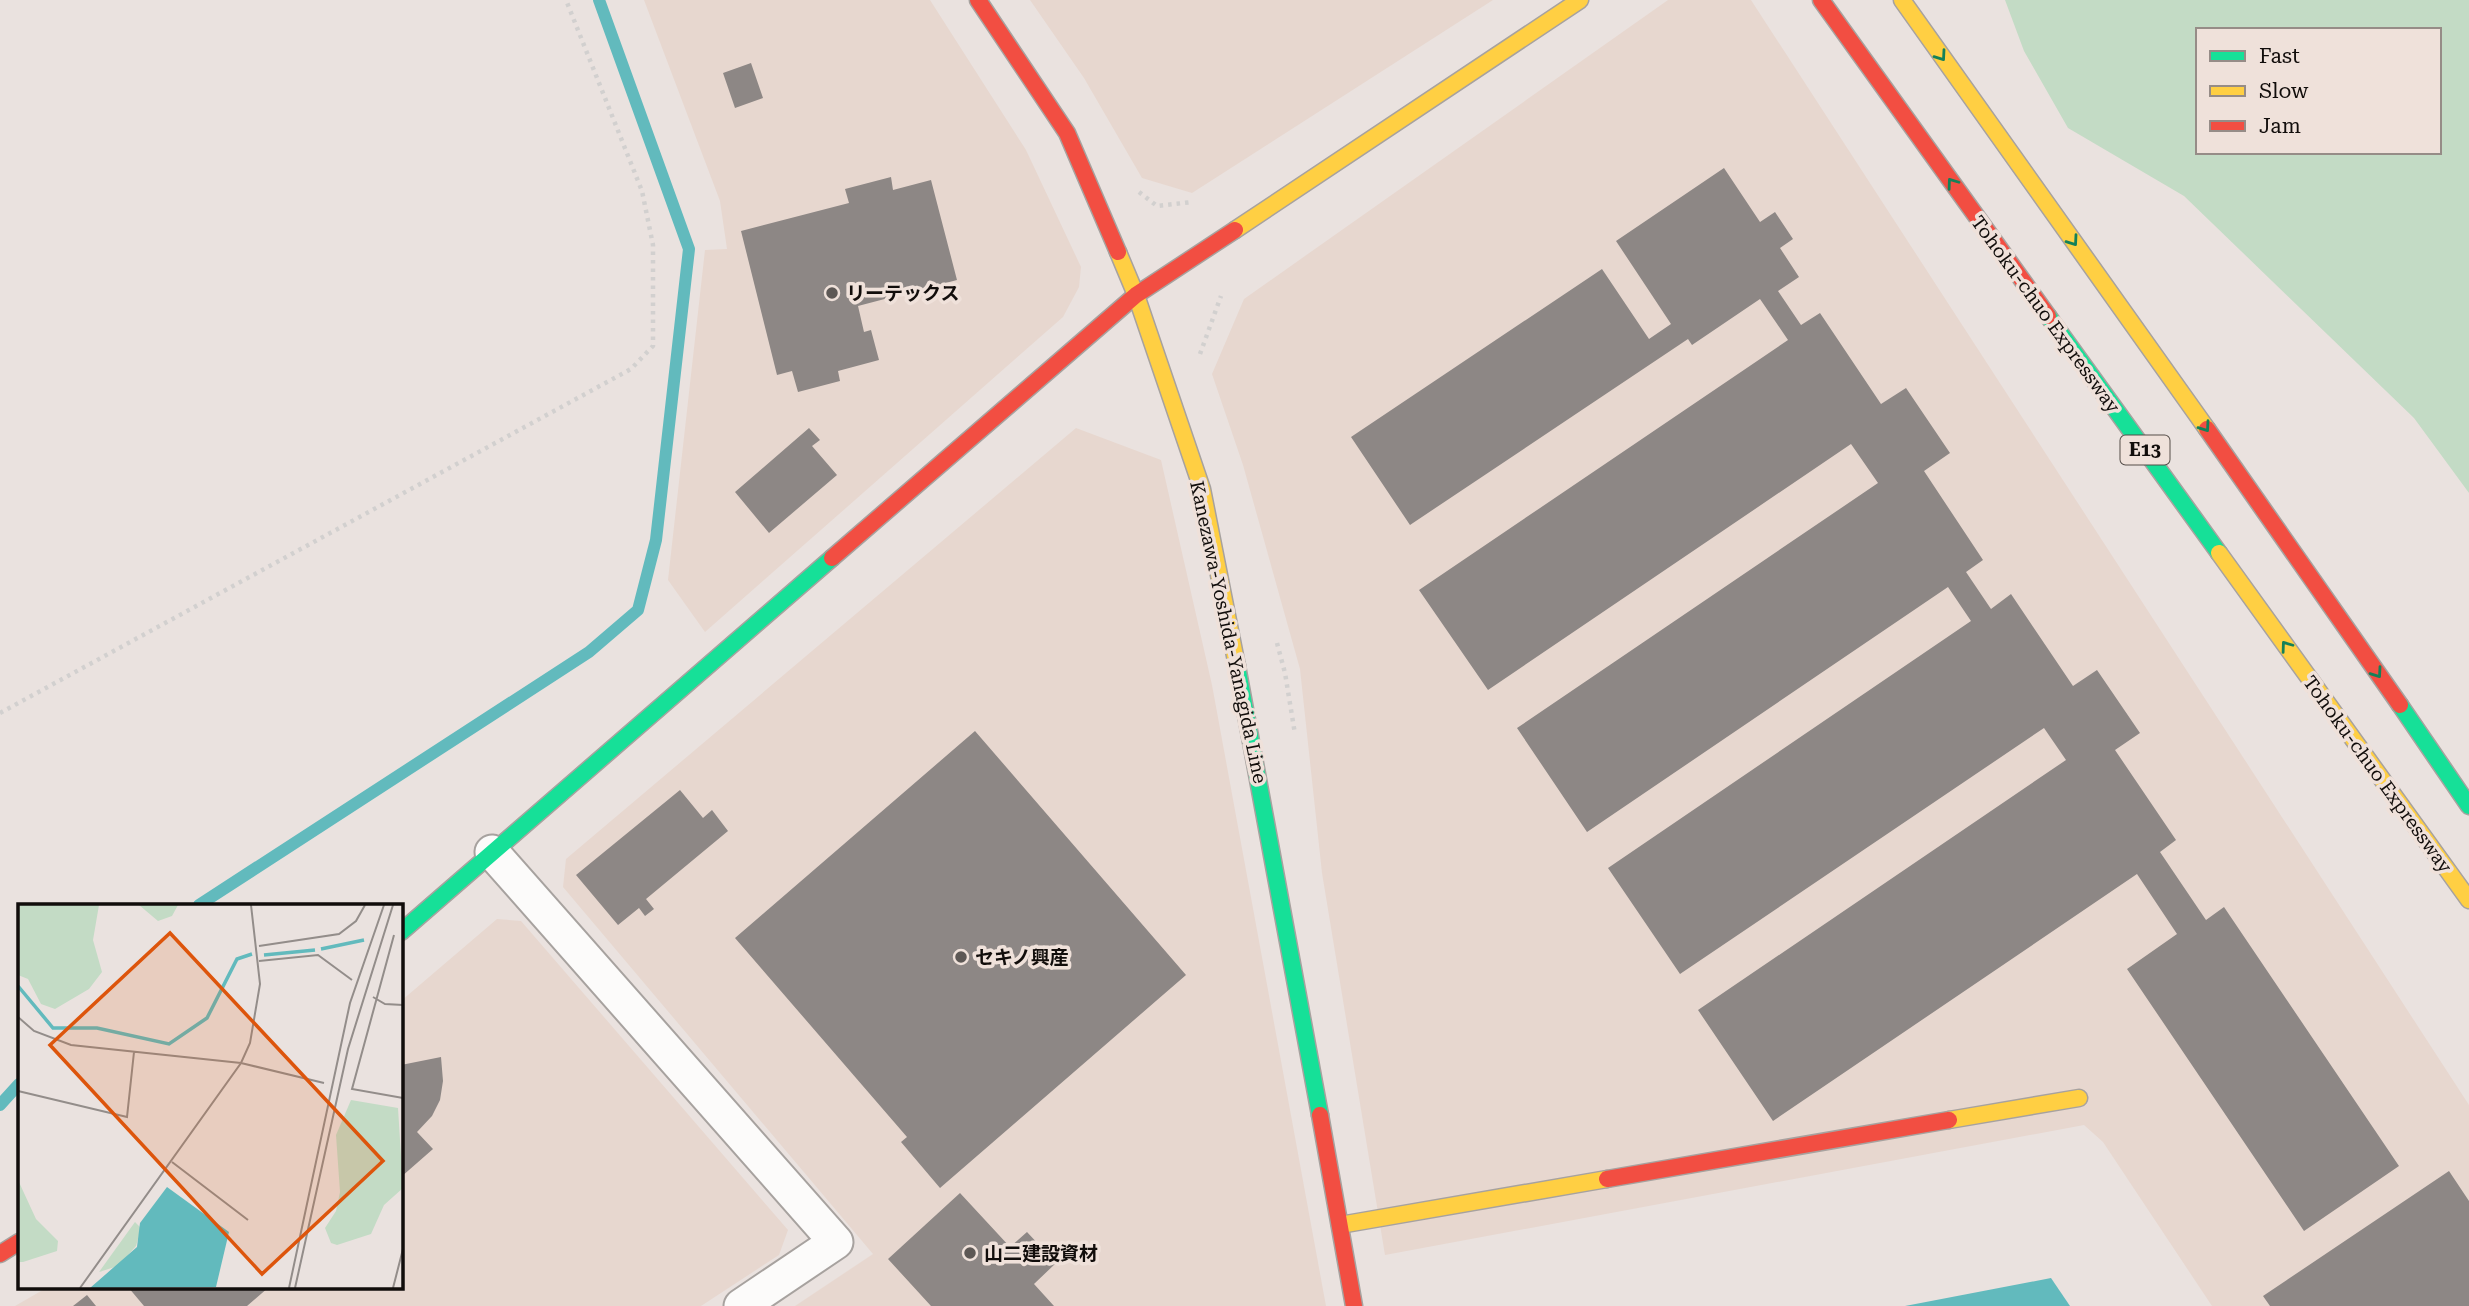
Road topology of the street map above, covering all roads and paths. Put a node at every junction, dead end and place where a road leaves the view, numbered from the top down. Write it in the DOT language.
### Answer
graph roads {
  1 [pos="566,0"];
  2 [pos="978,0"];
  3 [pos="1580,0"];
  4 [pos="1821,0"];
  5 [pos="1902,0"];
  6 [pos="1136,295"];
  7 [pos="0,713"];
  8 [pos="2469,806"];
  9 [pos="492,852"];
  10 [pos="2469,900"];
  11 [pos="402,931"];
  12 [pos="2079,1098"];
  13 [pos="1340,1225"];
  14 [pos="18,1243"];
  15 [pos="0,1254"];
  16 [pos="741,1306"];
  17 [pos="1354,1306"];
  1 -- 7 [label="path"];
  2 -- 6 [label="main road, Kanezawa-Yoshida-Yanagida Line"];
  3 -- 6 [label="main road"];
  10 -- 4 [label="main road, Tohoku-chuo Expressway / E13, one-way"];
  5 -- 8 [label="main road, one-way"];
  6 -- 9 [label="main road"];
  6 -- 13 [label="main road, Kanezawa-Yoshida-Yanagida Line"];
  9 -- 11 [label="main road"];
  9 -- 16 [label="street"];
  12 -- 13 [label="main road"];
  13 -- 17 [label="main road, Kanezawa-Yoshida-Yanagida Line"];
  14 -- 15 [label="main road"];
}
